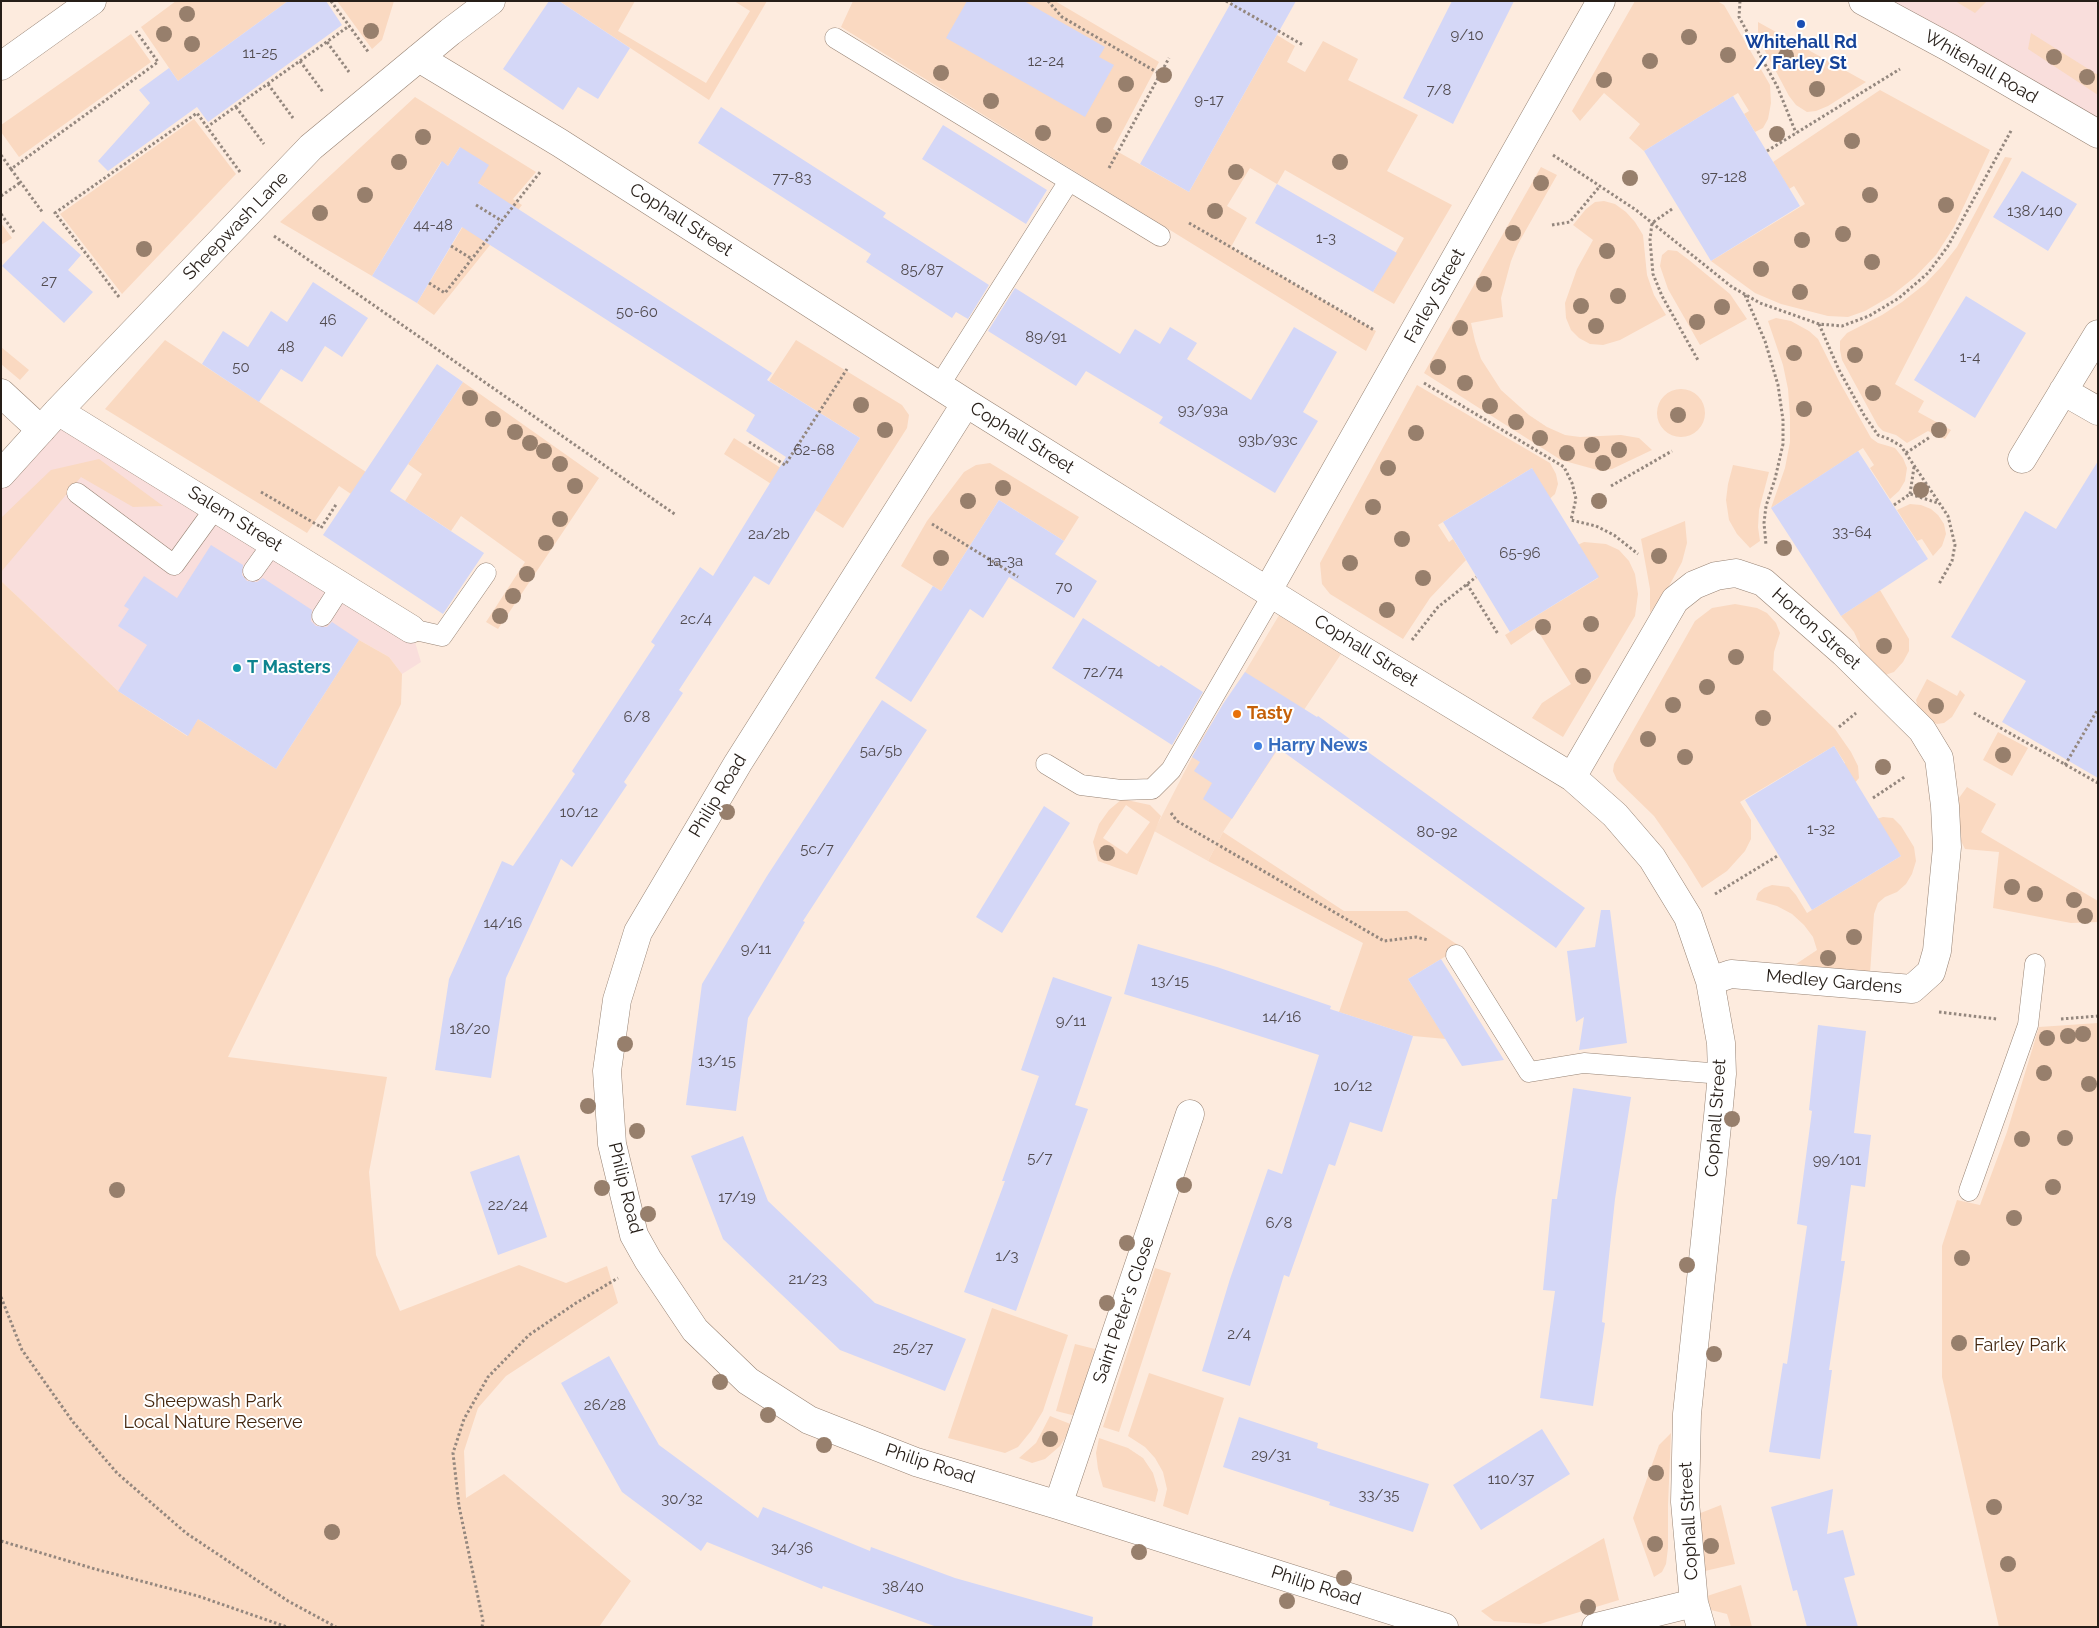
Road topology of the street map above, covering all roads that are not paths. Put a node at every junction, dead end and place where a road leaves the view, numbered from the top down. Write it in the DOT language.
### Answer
graph roads {
  1 [pos="92,1"];
  2 [pos="1601,1"];
  3 [pos="1863,1"];
  4 [pos="477,5"];
  5 [pos="835,38"];
  6 [pos="419,58"];
  7 [pos="1,66"];
  8 [pos="2098,134"];
  9 [pos="1069,181"];
  10 [pos="1160,236"];
  11 [pos="2098,334"];
  12 [pos="939,386"];
  13 [pos="2063,391"];
  14 [pos="1,393"];
  15 [pos="966,403"];
  16 [pos="2098,412"];
  17 [pos="50,421"];
  18 [pos="2022,459"];
  19 [pos="1,474"];
  20 [pos="77,493"];
  21 [pos="216,507"];
  22 [pos="273,543"];
  23 [pos="253,571"];
  24 [pos="486,573"];
  25 [pos="342,585"];
  26 [pos="1271,592"];
  27 [pos="322,616"];
  28 [pos="411,629"];
  29 [pos="1046,764"];
  30 [pos="1572,778"];
  31 [pos="1937,951"];
  32 [pos="1456,955"];
  33 [pos="2035,964"];
  34 [pos="1710,981"];
  35 [pos="1722,1074"];
  36 [pos="1190,1114"];
  37 [pos="1969,1191"];
  38 [pos="1058,1505"];
  39 [pos="1697,1615"];
  40 [pos="1444,1627"];
  41 [pos="1596,1627"];
  1 -- 7 [label="street"];
  2 -- 26 [label="street, Farley Street"];
  3 -- 8 [label="street, Whitehall Road"];
  4 -- 6 [label="street, Sheepwash Lane"];
  5 -- 9 [label="lane"];
  6 -- 12 [label="street, Cophall Street"];
  6 -- 17 [label="street, Sheepwash Lane"];
  9 -- 10 [label="lane"];
  9 -- 12 [label="lane"];
  11 -- 13 [label="street"];
  12 -- 15 [label="street, Cophall Street"];
  13 -- 16 [label="street"];
  13 -- 18 [label="street"];
  14 -- 17 [label="street, Salem Street"];
  15 -- 26 [label="street, Cophall Street"];
  15 -- 38 [label="street, Philip Road"];
  17 -- 19 [label="street, Sheepwash Lane"];
  17 -- 21 [label="street, Salem Street"];
  20 -- 21 [label="lane"];
  21 -- 22 [label="street, Salem Street"];
  22 -- 23 [label="lane"];
  22 -- 25 [label="street, Salem Street"];
  24 -- 28 [label="lane"];
  25 -- 27 [label="lane"];
  25 -- 28 [label="street, Salem Street"];
  26 -- 29 [label="lane"];
  26 -- 30 [label="street, Cophall Street"];
  30 -- 31 [label="street, Horton Street"];
  30 -- 34 [label="street, Cophall Street"];
  31 -- 34 [label="street, Medley Gardens"];
  32 -- 35 [label="lane"];
  33 -- 37 [label="lane"];
  34 -- 35 [label="street, Cophall Street"];
  35 -- 39 [label="street, Cophall Street"];
  36 -- 38 [label="street, Saint Peter's Close"];
  38 -- 40 [label="street, Philip Road"];
  39 -- 41 [label="street"];
}
